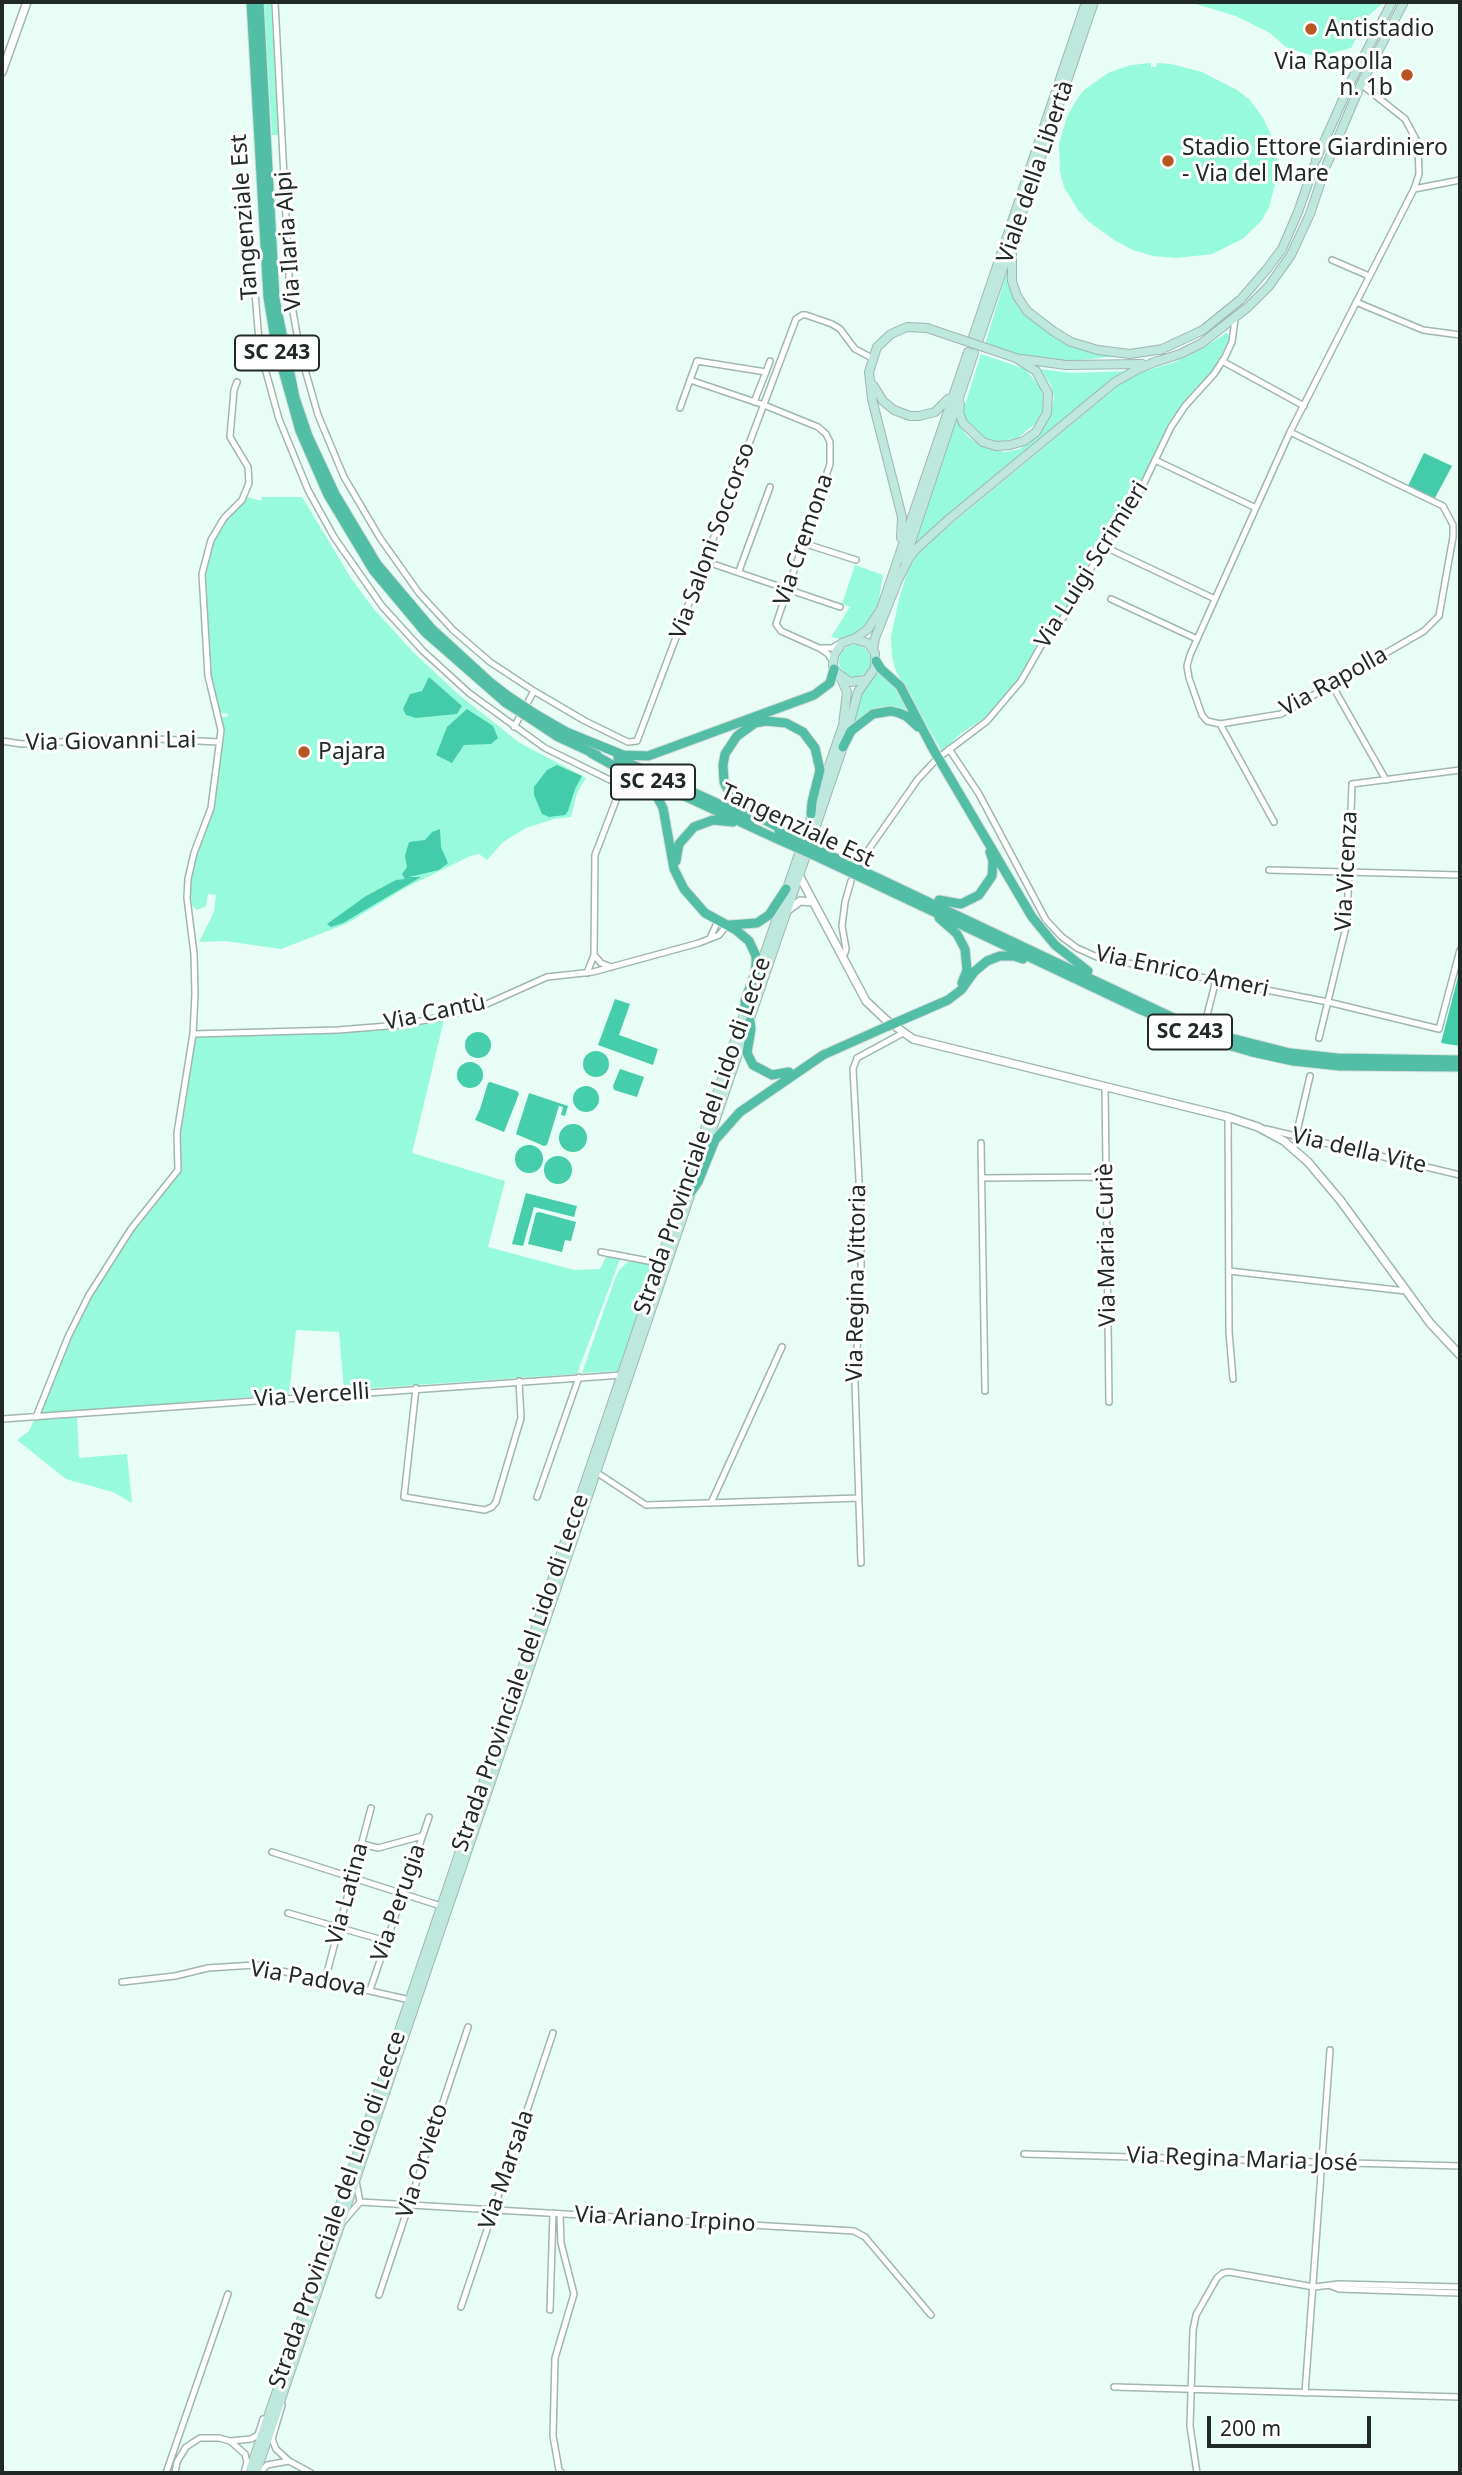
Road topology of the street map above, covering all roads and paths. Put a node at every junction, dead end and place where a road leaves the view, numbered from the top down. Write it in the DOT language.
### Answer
graph roads {
  1 [pos="27,2"];
  2 [pos="251,2"];
  3 [pos="259,2"];
  4 [pos="275,2"];
  5 [pos="1086,2"];
  6 [pos="1094,2"];
  7 [pos="1392,2"];
  8 [pos="1404,2"];
  9 [pos="2,72"];
  10 [pos="1352,79"];
  11 [pos="1361,84"];
  12 [pos="1315,163"];
  13 [pos="1326,167"];
  14 [pos="1460,180"];
  15 [pos="1414,190"];
  16 [pos="1014,235"];
  17 [pos="1332,260"];
  18 [pos="1369,275"];
  19 [pos="256,293"];
  20 [pos="1241,299"];
  21 [pos="1356,302"];
  22 [pos="1249,306"];
  23 [pos="1235,319"];
  24 [pos="1460,335"];
  25 [pos="1185,340"];
  26 [pos="1163,349"];
  27 [pos="1190,349"];
  28 [pos="971,353"];
  29 [pos="872,358"];
  30 [pos="1016,358"];
  31 [pos="770,361"];
  32 [pos="1157,361"];
  33 [pos="1222,361"];
  34 [pos="1092,364"];
  35 [pos="766,372"];
  36 [pos="869,372"];
  37 [pos="690,380"];
  38 [pos="237,382"];
  39 [pos="754,402"];
  40 [pos="764,405"];
  41 [pos="1304,406"];
  42 [pos="680,408"];
  43 [pos="1290,432"];
  44 [pos="1155,460"];
  45 [pos="770,487"];
  46 [pos="1256,508"];
  47 [pos="803,543"];
  48 [pos="1103,546"];
  49 [pos="856,560"];
  50 [pos="716,565"];
  51 [pos="739,571"];
  52 [pos="899,578"];
  53 [pos="788,587"];
  54 [pos="886,594"];
  55 [pos="1111,599"];
  56 [pos="1215,599"];
  57 [pos="840,607"];
  58 [pos="853,639"];
  59 [pos="1197,639"];
  60 [pos="842,643"];
  61 [pos="819,648"];
  62 [pos="873,649"];
  63 [pos="876,661"];
  64 [pos="835,669"];
  65 [pos="866,680"];
  66 [pos="1332,685"];
  67 [pos="534,691"];
  68 [pos="507,699"];
  69 [pos="536,718"];
  70 [pos="1220,724"];
  71 [pos="514,727"];
  72 [pos="565,731"];
  73 [pos="2,741"];
  74 [pos="219,742"];
  75 [pos="843,747"];
  76 [pos="933,749"];
  77 [pos="949,749"];
  78 [pos="591,753"];
  79 [pos="942,755"];
  80 [pos="934,761"];
  81 [pos="1460,770"];
  82 [pos="1386,780"];
  83 [pos="811,814"];
  84 [pos="1274,822"];
  85 [pos="777,834"];
  86 [pos="982,834"];
  87 [pos="812,851"];
  88 [pos="862,859"];
  89 [pos="1269,870"];
  90 [pos="1349,873"];
  91 [pos="796,874"];
  92 [pos="1460,875"];
  93 [pos="851,881"];
  94 [pos="680,883"];
  95 [pos="786,889"];
  96 [pos="897,889"];
  97 [pos="813,902"];
  98 [pos="788,910"];
  99 [pos="723,923"];
  100 [pos="710,938"];
  101 [pos="1460,950"];
  102 [pos="842,955"];
  103 [pos="594,956"];
  104 [pos="611,967"];
  105 [pos="587,973"];
  106 [pos="1064,973"];
  107 [pos="1216,980"];
  108 [pos="1125,994"];
  109 [pos="954,995"];
  110 [pos="1328,1002"];
  111 [pos="747,1016"];
  112 [pos="1206,1019"];
  113 [pos="903,1033"];
  114 [pos="193,1034"];
  115 [pos="1319,1038"];
  116 [pos="1460,1060"];
  117 [pos="804,1067"];
  118 [pos="1460,1067"];
  119 [pos="1310,1076"];
  120 [pos="1105,1087"];
  121 [pos="1228,1117"];
  122 [pos="1258,1127"];
  123 [pos="1296,1136"];
  124 [pos="981,1143"];
  125 [pos="1460,1175"];
  126 [pos="1107,1177"];
  127 [pos="982,1178"];
  128 [pos="691,1192"];
  129 [pos="601,1252"];
  130 [pos="659,1264"];
  131 [pos="1229,1271"];
  132 [pos="1406,1291"];
  133 [pos="782,1348"];
  134 [pos="1460,1355"];
  135 [pos="622,1375"];
  136 [pos="579,1377"];
  137 [pos="1233,1379"];
  138 [pos="519,1381"];
  139 [pos="416,1388"];
  140 [pos="985,1391"];
  141 [pos="1109,1402"];
  142 [pos="36,1417"];
  143 [pos="2,1419"];
  144 [pos="596,1472"];
  145 [pos="537,1497"];
  146 [pos="859,1498"];
  147 [pos="711,1503"];
  148 [pos="861,1563"];
  149 [pos="371,1808"];
  150 [pos="429,1817"];
  151 [pos="422,1836"];
  152 [pos="362,1844"];
  153 [pos="272,1852"];
  154 [pos="353,1877"];
  155 [pos="403,1893"];
  156 [pos="441,1906"];
  157 [pos="288,1913"];
  158 [pos="339,1927"];
  159 [pos="386,1941"];
  160 [pos="325,1980"];
  161 [pos="122,1982"];
  162 [pos="370,1990"];
  163 [pos="417,1991"];
  164 [pos="410,2006"];
  165 [pos="468,2027"];
  166 [pos="553,2034"];
  167 [pos="1331,2050"];
  168 [pos="1024,2154"];
  169 [pos="1322,2163"];
  170 [pos="1460,2166"];
  171 [pos="356,2181"];
  172 [pos="360,2202"];
  173 [pos="409,2205"];
  174 [pos="494,2210"];
  175 [pos="556,2214"];
  176 [pos="342,2223"];
  177 [pos="1314,2287"];
  178 [pos="1331,2287"];
  179 [pos="1460,2287"];
  180 [pos="1460,2293"];
  181 [pos="228,2294"];
  182 [pos="379,2295"];
  183 [pos="461,2307"];
  184 [pos="550,2311"];
  185 [pos="930,2315"];
  186 [pos="280,2381"];
  187 [pos="1114,2387"];
  188 [pos="1191,2389"];
  189 [pos="284,2392"];
  190 [pos="1305,2393"];
  191 [pos="1460,2397"];
  192 [pos="230,2441"];
  193 [pos="174,2461"];
  194 [pos="289,2461"];
  195 [pos="166,2473"];
  196 [pos="175,2473"];
  197 [pos="246,2473"];
  198 [pos="258,2473"];
  199 [pos="311,2473"];
  200 [pos="562,2473"];
  201 [pos="1197,2473"];
  1 -- 9 [label="street"];
  2 -- 68 [label="highway, Tangenziale Est / SC 243"];
  3 -- 68 [label="highway, Tangenziale Est / SC 243"];
  4 -- 67 [label="street, Via Ilaria Alpi"];
  5 -- 16 [label="main road, Viale della Libertà"];
  6 -- 16 [label="main road, Viale della Libertà"];
  7 -- 10 [label="main road"];
  8 -- 11 [label="main road"];
  10 -- 11 [label="main road"];
  10 -- 12 [label="main road"];
  11 -- 13 [label="main road"];
  11 -- 15 [label="street"];
  12 -- 13 [label="main road"];
  12 -- 20 [label="main road"];
  13 -- 22 [label="main road"];
  14 -- 15 [label="street"];
  15 -- 18 [label="street"];
  16 -- 26 [label="main road"];
  17 -- 18 [label="street"];
  18 -- 21 [label="street"];
  19 -- 71 [label="street"];
  20 -- 22 [label="main road"];
  20 -- 25 [label="main road"];
  21 -- 24 [label="street"];
  21 -- 41 [label="street"];
  22 -- 23 [label="main road"];
  23 -- 27 [label="main road"];
  23 -- 33 [label="street, Via Luigi Scrimieri"];
  25 -- 26 [label="main road"];
  25 -- 27 [label="main road"];
  26 -- 34 [label="main road"];
  27 -- 32 [label="main road"];
  28 -- 30 [label="main road"];
  28 -- 36 [label="main road"];
  28 -- 52 [label="main road"];
  28 -- 54 [label="main road"];
  29 -- 30 [label="main road, bridge"];
  29 -- 36 [label="main road"];
  29 -- 40 [label="street, Via Saloni Soccorso"];
  30 -- 34 [label="main road"];
  31 -- 35 [label="street"];
  32 -- 34 [label="main road"];
  32 -- 52 [label="main road"];
  33 -- 41 [label="street"];
  33 -- 44 [label="street, Via Luigi Scrimieri"];
  35 -- 37 [label="street"];
  35 -- 39 [label="street"];
  36 -- 54 [label="main road"];
  37 -- 39 [label="street, Via Cremona"];
  37 -- 42 [label="street"];
  38 -- 74 [label="street"];
  39 -- 40 [label="street, Via Cremona"];
  40 -- 47 [label="street, Via Cremona"];
  40 -- 67 [label="street, Via Saloni Soccorso"];
  41 -- 43 [label="street"];
  43 -- 46 [label="street"];
  43 -- 66 [label="street, Via Rapolla"];
  44 -- 46 [label="street"];
  44 -- 48 [label="street, Via Luigi Scrimieri"];
  45 -- 51 [label="street"];
  46 -- 56 [label="street"];
  47 -- 49 [label="street"];
  47 -- 53 [label="street, Via Cremona"];
  48 -- 56 [label="street"];
  48 -- 77 [label="street, Via Luigi Scrimieri"];
  50 -- 51 [label="street"];
  51 -- 53 [label="street"];
  52 -- 62 [label="main road"];
  53 -- 57 [label="street"];
  53 -- 61 [label="street, Via Cremona"];
  54 -- 58 [label="main road"];
  55 -- 59 [label="street"];
  56 -- 59 [label="street"];
  58 -- 60 [label="main road"];
  58 -- 62 [label="main road"];
  59 -- 70 [label="street"];
  60 -- 61 [label="street"];
  60 -- 64 [label="main road"];
  61 -- 64 [label="street, Via Cremona"];
  62 -- 63 [label="main road"];
  63 -- 65 [label="main road"];
  63 -- 76 [label="highway"];
  64 -- 65 [label="main road"];
  64 -- 72 [label="highway"];
  64 -- 83 [label="main road"];
  65 -- 75 [label="main road"];
  66 -- 70 [label="street, Via Rapolla"];
  66 -- 82 [label="street"];
  67 -- 71 [label="street"];
  68 -- 69 [label="highway, Tangenziale Est / SC 243, bridge"];
  69 -- 72 [label="highway, Tangenziale Est / SC 243"];
  69 -- 78 [label="highway, Tangenziale Est / SC 243"];
  70 -- 84 [label="street"];
  71 -- 103 [label="street"];
  72 -- 85 [label="highway, Tangenziale Est / SC 243"];
  73 -- 74 [label="street, Via Giovanni Lai"];
  74 -- 114 [label="street"];
  75 -- 76 [label="highway"];
  75 -- 91 [label="main road"];
  76 -- 86 [label="highway"];
  77 -- 79 [label="street, Via Luigi Scrimieri"];
  77 -- 107 [label="street, Via Enrico Ameri"];
  78 -- 85 [label="highway, Tangenziale Est / SC 243"];
  78 -- 94 [label="highway"];
  80 -- 88 [label="street"];
  81 -- 82 [label="street"];
  82 -- 90 [label="street, Via Vicenza"];
  83 -- 85 [label="highway"];
  83 -- 91 [label="main road"];
  85 -- 87 [label="highway, bridge"];
  85 -- 87 [label="highway, bridge"];
  85 -- 94 [label="highway"];
  86 -- 96 [label="highway"];
  86 -- 108 [label="highway"];
  87 -- 96 [label="highway, Tangenziale Est / SC 243, bridge"];
  89 -- 90 [label="street"];
  90 -- 92 [label="street"];
  90 -- 110 [label="street, Via Vicenza"];
  91 -- 95 [label="main road, Strada Provinciale del Lido di Lecce"];
  91 -- 97 [label="street"];
  91 -- 98 [label="main road, Strada Provinciale del Lido di Lecce"];
  93 -- 102 [label="street"];
  94 -- 99 [label="highway"];
  95 -- 99 [label="highway"];
  95 -- 111 [label="main road, Strada Provinciale del Lido di Lecce"];
  96 -- 106 [label="highway, Tangenziale Est / SC 243"];
  96 -- 108 [label="highway, Tangenziale Est / SC 243"];
  96 -- 109 [label="highway"];
  97 -- 98 [label="street"];
  97 -- 102 [label="street"];
  98 -- 111 [label="main road, Strada Provinciale del Lido di Lecce"];
  99 -- 100 [label="street"];
  99 -- 100 [label="street, Via Cantù"];
  99 -- 111 [label="highway"];
  100 -- 104 [label="street, Via Cantù"];
  101 -- 110 [label="street, Via Enrico Ameri"];
  102 -- 113 [label="street"];
  103 -- 104 [label="street"];
  103 -- 105 [label="street"];
  104 -- 105 [label="street, Via Cantù"];
  105 -- 114 [label="street, Via Cantù"];
  106 -- 109 [label="highway"];
  106 -- 118 [label="highway, Tangenziale Est / SC 243"];
  107 -- 110 [label="street, Via Enrico Ameri"];
  107 -- 112 [label="street"];
  108 -- 116 [label="highway, Tangenziale Est / SC 243"];
  109 -- 117 [label="highway"];
  110 -- 115 [label="street, Via Vicenza"];
  111 -- 117 [label="highway"];
  111 -- 128 [label="main road, Strada Provinciale del Lido di Lecce"];
  111 -- 130 [label="main road, Strada Provinciale del Lido di Lecce"];
  113 -- 120 [label="street"];
  113 -- 146 [label="street, Via Regina Vittoria"];
  114 -- 142 [label="street"];
  117 -- 128 [label="highway"];
  119 -- 123 [label="street"];
  120 -- 121 [label="street"];
  120 -- 126 [label="street, Via Maria Curiè"];
  121 -- 122 [label="street"];
  121 -- 131 [label="street"];
  122 -- 123 [label="street, Via della Vite"];
  122 -- 132 [label="street"];
  123 -- 125 [label="street, Via della Vite"];
  124 -- 127 [label="street"];
  126 -- 127 [label="street"];
  126 -- 141 [label="street, Via Maria Curiè"];
  127 -- 140 [label="street"];
  128 -- 144 [label="main road, Strada Provinciale del Lido di Lecce"];
  129 -- 130 [label="street"];
  130 -- 135 [label="main road, Strada Provinciale del Lido di Lecce"];
  131 -- 132 [label="street"];
  131 -- 137 [label="street"];
  132 -- 134 [label="street"];
  133 -- 147 [label="street"];
  135 -- 136 [label="street, Via Vercelli"];
  135 -- 156 [label="main road, Strada Provinciale del Lido di Lecce"];
  136 -- 138 [label="street, Via Vercelli"];
  136 -- 145 [label="street"];
  138 -- 139 [label="street, Via Vercelli"];
  138 -- 139 [label="street"];
  139 -- 142 [label="street, Via Vercelli"];
  142 -- 143 [label="street, Via Vercelli"];
  144 -- 147 [label="street"];
  144 -- 163 [label="main road, Strada Provinciale del Lido di Lecce"];
  146 -- 147 [label="street"];
  146 -- 148 [label="street, Via Regina Vittoria"];
  149 -- 152 [label="street, Via Latina"];
  150 -- 151 [label="street, Via Perugia"];
  151 -- 152 [label="street"];
  151 -- 155 [label="street, Via Perugia"];
  152 -- 154 [label="street, Via Latina"];
  153 -- 154 [label="street"];
  154 -- 155 [label="street"];
  154 -- 158 [label="street, Via Latina"];
  155 -- 156 [label="street"];
  155 -- 159 [label="street, Via Perugia"];
  156 -- 163 [label="main road, Strada Provinciale del Lido di Lecce"];
  157 -- 158 [label="street"];
  158 -- 159 [label="street"];
  158 -- 160 [label="street, Via Latina"];
  159 -- 162 [label="street, Via Perugia"];
  160 -- 161 [label="street, Via Padova"];
  160 -- 162 [label="street, Via Padova"];
  162 -- 164 [label="street, Via Padova"];
  163 -- 164 [label="main road, Strada Provinciale del Lido di Lecce"];
  164 -- 171 [label="main road, Strada Provinciale del Lido di Lecce"];
  164 -- 186 [label="main road, Strada Provinciale del Lido di Lecce"];
  165 -- 173 [label="street, Via Orvieto"];
  166 -- 174 [label="street, Via Marsala"];
  167 -- 169 [label="street"];
  168 -- 169 [label="street, Via Regina Maria José"];
  169 -- 170 [label="street, Via Regina Maria José"];
  169 -- 177 [label="street"];
  171 -- 172 [label="street"];
  171 -- 176 [label="main road, Strada Provinciale del Lido di Lecce"];
  172 -- 173 [label="street, Via Ariano Irpino"];
  172 -- 176 [label="street"];
  173 -- 174 [label="street, Via Ariano Irpino"];
  173 -- 182 [label="street, Via Orvieto"];
  174 -- 175 [label="street, Via Ariano Irpino"];
  174 -- 183 [label="street, Via Marsala"];
  175 -- 184 [label="street"];
  175 -- 185 [label="street, Via Ariano Irpino"];
  175 -- 200 [label="street"];
  176 -- 189 [label="main road, Strada Provinciale del Lido di Lecce"];
  177 -- 178 [label="street"];
  177 -- 188 [label="street"];
  177 -- 190 [label="street"];
  178 -- 179 [label="street"];
  178 -- 180 [label="street"];
  181 -- 193 [label="street"];
  186 -- 192 [label="street"];
  186 -- 197 [label="main road, Strada Provinciale del Lido di Lecce"];
  187 -- 188 [label="street"];
  188 -- 190 [label="street"];
  188 -- 201 [label="street"];
  189 -- 194 [label="street"];
  189 -- 198 [label="main road, Strada Provinciale del Lido di Lecce"];
  190 -- 191 [label="street"];
  192 -- 193 [label="street"];
  192 -- 197 [label="street"];
  193 -- 195 [label="street"];
  193 -- 196 [label="street"];
  194 -- 198 [label="street"];
  194 -- 199 [label="street"];
}
